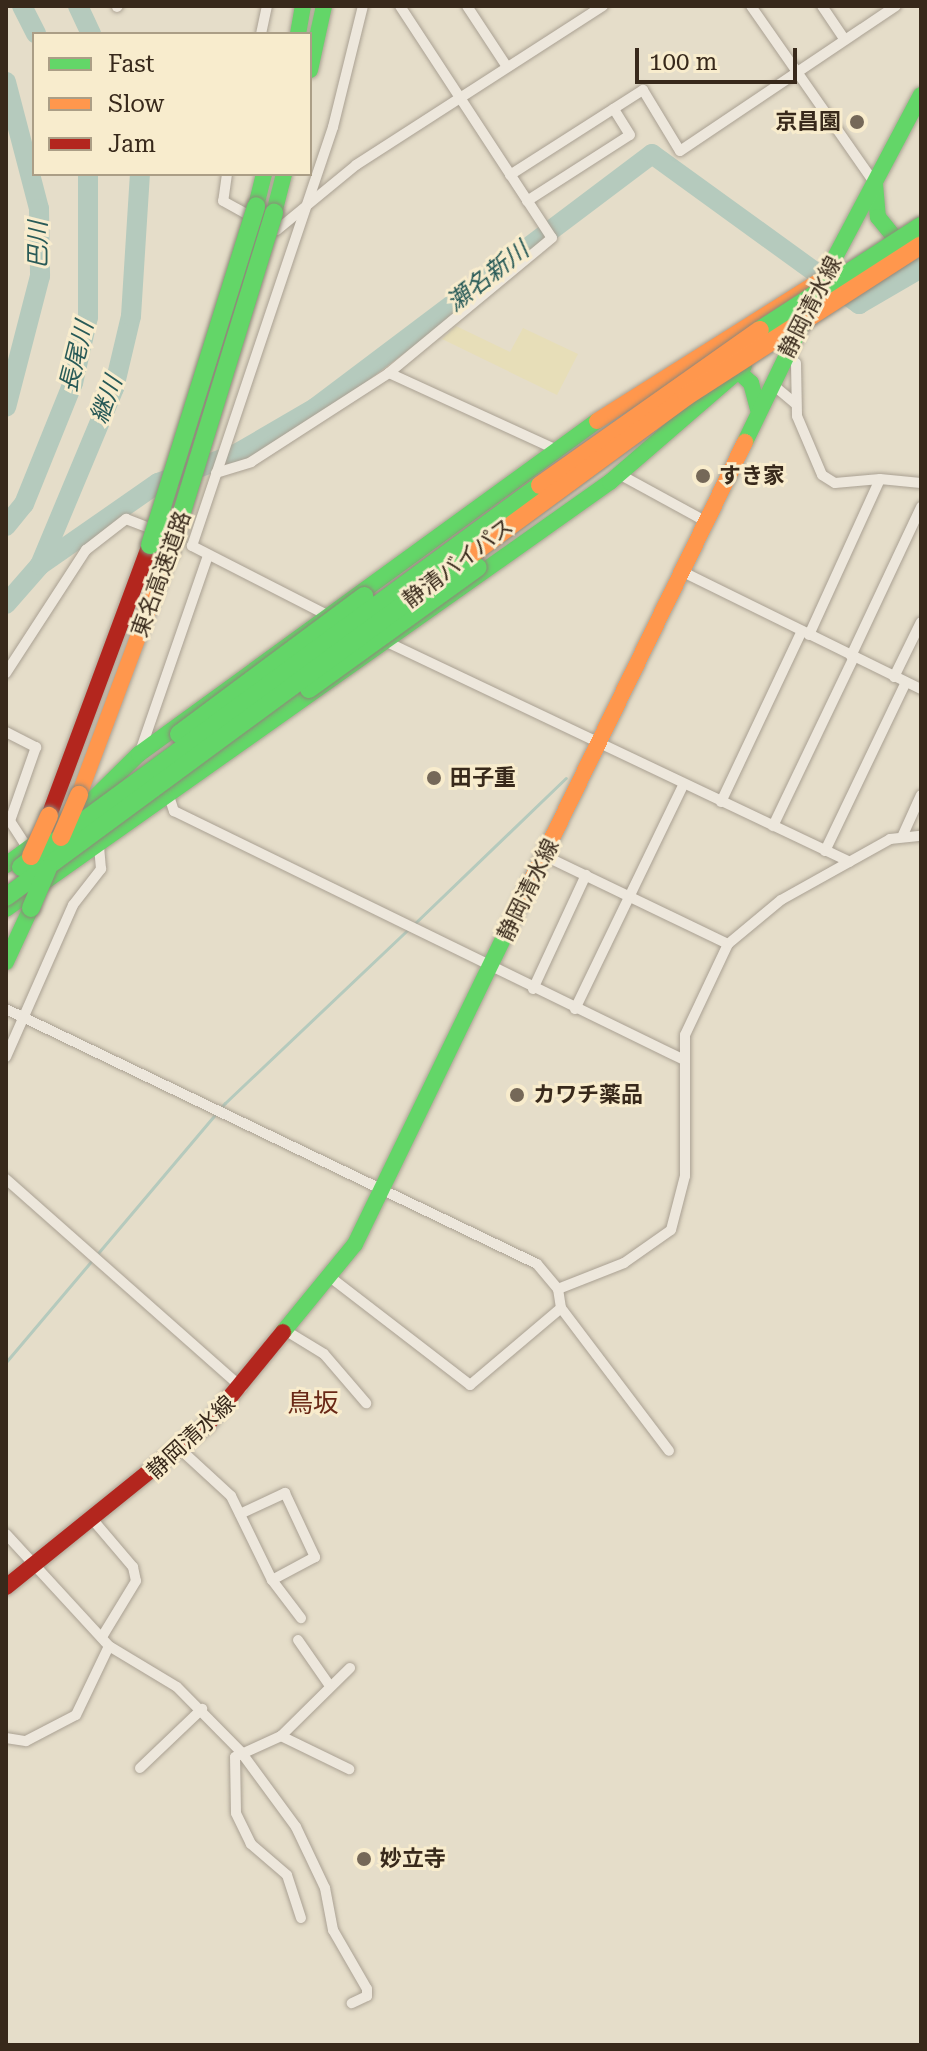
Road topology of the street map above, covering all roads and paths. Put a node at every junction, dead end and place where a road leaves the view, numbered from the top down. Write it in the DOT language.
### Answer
graph roads {
  1 [pos="267,6"];
  2 [pos="303,6"];
  3 [pos="324,6"];
  4 [pos="363,6"];
  5 [pos="400,6"];
  6 [pos="467,6"];
  7 [pos="603,6"];
  8 [pos="751,6"];
  9 [pos="822,6"];
  10 [pos="896,6"];
  11 [pos="261,32"];
  12 [pos="298,32"];
  13 [pos="844,39"];
  14 [pos="312,61"];
  15 [pos="507,67"];
  16 [pos="796,72"];
  17 [pos="921,95"];
  18 [pos="460,97"];
  19 [pos="614,109"];
  20 [pos="510,175"];
  21 [pos="227,176"];
  22 [pos="264,176"];
  23 [pos="283,176"];
  24 [pos="875,184"];
  25 [pos="527,201"];
  26 [pos="308,208"];
  27 [pos="265,210"];
  28 [pos="921,220"];
  29 [pos="921,226"];
  30 [pos="894,237"];
  31 [pos="921,245"];
  32 [pos="921,253"];
  33 [pos="823,279"];
  34 [pos="803,322"];
  35 [pos="796,363"];
  36 [pos="738,371"];
  37 [pos="389,373"];
  38 [pos="772,384"];
  39 [pos="625,404"];
  40 [pos="796,404"];
  41 [pos="758,409"];
  42 [pos="673,427"];
  43 [pos="553,448"];
  44 [pos="216,473"];
  45 [pos="619,474"];
  46 [pos="880,479"];
  47 [pos="921,483"];
  48 [pos="921,507"];
  49 [pos="705,521"];
  50 [pos="192,546"];
  51 [pos="207,558"];
  52 [pos="681,571"];
  53 [pos="324,613"];
  54 [pos="921,622"];
  55 [pos="806,633"];
  56 [pos="391,643"];
  57 [pos="853,657"];
  58 [pos="6,673"];
  59 [pos="894,677"];
  60 [pos="906,682"];
  61 [pos="921,689"];
  62 [pos="6,732"];
  63 [pos="599,744"];
  64 [pos="139,754"];
  65 [pos="684,784"];
  66 [pos="921,795"];
  67 [pos="169,796"];
  68 [pos="82,800"];
  69 [pos="721,802"];
  70 [pos="773,826"];
  71 [pos="921,836"];
  72 [pos="902,837"];
  73 [pos="98,842"];
  74 [pos="28,849"];
  75 [pos="825,851"];
  76 [pos="545,856"];
  77 [pos="850,862"];
  78 [pos="15,873"];
  79 [pos="586,875"];
  80 [pos="629,896"];
  81 [pos="6,897"];
  82 [pos="6,912"];
  83 [pos="728,944"];
  84 [pos="6,962"];
  85 [pos="492,966"];
  86 [pos="533,989"];
  87 [pos="6,1009"];
  88 [pos="575,1009"];
  89 [pos="24,1019"];
  90 [pos="6,1057"];
  91 [pos="682,1059"];
  92 [pos="6,1179"];
  93 [pos="384,1192"];
  94 [pos="330,1277"];
  95 [pos="558,1289"];
  96 [pos="561,1308"];
  97 [pos="288,1332"];
  98 [pos="242,1388"];
  99 [pos="366,1403"];
  100 [pos="181,1450"];
  101 [pos="669,1451"];
  102 [pos="240,1514"];
  103 [pos="93,1520"];
  104 [pos="6,1534"];
  105 [pos="32,1567"];
  106 [pos="272,1580"];
  107 [pos="6,1587"];
  108 [pos="301,1618"];
  109 [pos="298,1640"];
  110 [pos="105,1642"];
  111 [pos="350,1668"];
  112 [pos="330,1686"];
  113 [pos="202,1709"];
  114 [pos="281,1736"];
  115 [pos="6,1738"];
  116 [pos="241,1752"];
  117 [pos="140,1768"];
  118 [pos="349,1769"];
  119 [pos="301,1918"];
  120 [pos="352,2003"];
  1 -- 11 [label="street"];
  2 -- 12 [label="main road"];
  3 -- 14 [label="main road"];
  4 -- 26 [label="street"];
  5 -- 18 [label="street"];
  6 -- 15 [label="street"];
  7 -- 15 [label="street"];
  8 -- 16 [label="street"];
  9 -- 13 [label="street"];
  10 -- 13 [label="street"];
  13 -- 16 [label="street"];
  15 -- 18 [label="street"];
  16 -- 19 [label="street"];
  16 -- 24 [label="street"];
  17 -- 24 [label="main road, 静岡清水線"];
  18 -- 20 [label="street"];
  18 -- 26 [label="street"];
  19 -- 20 [label="street"];
  19 -- 25 [label="street"];
  20 -- 25 [label="street"];
  21 -- 26 [label="street"];
  22 -- 27 [label="main road, 東名高速道路"];
  23 -- 27 [label="main road, 東名高速道路"];
  24 -- 30 [label="main road"];
  24 -- 33 [label="main road, 静岡清水線"];
  25 -- 37 [label="street"];
  26 -- 44 [label="street"];
  27 -- 68 [label="main road, 東名高速道路, bridge"];
  27 -- 82 [label="main road, 東名高速道路, bridge"];
  28 -- 30 [label="main road"];
  29 -- 78 [label="main road, 静清バイパス, bridge"];
  30 -- 33 [label="main road"];
  31 -- 78 [label="main road, 静清バイパス, bridge"];
  32 -- 34 [label="main road"];
  33 -- 34 [label="main road, 静岡清水線"];
  33 -- 39 [label="main road"];
  34 -- 36 [label="main road"];
  34 -- 38 [label="main road, 静岡清水線"];
  35 -- 40 [label="street"];
  36 -- 41 [label="main road"];
  36 -- 42 [label="main road"];
  37 -- 43 [label="street"];
  37 -- 44 [label="street"];
  38 -- 40 [label="street"];
  38 -- 41 [label="main road, 静岡清水線"];
  39 -- 43 [label="main road"];
  39 -- 78 [label="main road, bridge"];
  40 -- 46 [label="street"];
  41 -- 49 [label="main road, 静岡清水線"];
  42 -- 45 [label="main road"];
  42 -- 78 [label="main road, bridge"];
  43 -- 53 [label="main road"];
  44 -- 50 [label="street"];
  45 -- 49 [label="street"];
  45 -- 56 [label="main road"];
  46 -- 47 [label="street"];
  46 -- 55 [label="street"];
  48 -- 57 [label="street"];
  49 -- 52 [label="main road, 静岡清水線"];
  50 -- 51 [label="street"];
  50 -- 58 [label="street"];
  51 -- 53 [label="street"];
  51 -- 64 [label="street"];
  52 -- 55 [label="street"];
  52 -- 63 [label="main road, 静岡清水線"];
  53 -- 56 [label="street"];
  53 -- 64 [label="main road"];
  54 -- 59 [label="street"];
  55 -- 57 [label="street"];
  55 -- 69 [label="street"];
  56 -- 63 [label="street"];
  56 -- 67 [label="main road"];
  57 -- 59 [label="street"];
  57 -- 70 [label="street"];
  59 -- 60 [label="street"];
  60 -- 61 [label="street"];
  60 -- 75 [label="street"];
  62 -- 74 [label="street"];
  63 -- 65 [label="street"];
  63 -- 76 [label="main road, 静岡清水線"];
  64 -- 68 [label="main road"];
  65 -- 69 [label="street"];
  65 -- 80 [label="street"];
  66 -- 72 [label="street"];
  67 -- 73 [label="main road"];
  67 -- 85 [label="street"];
  68 -- 73 [label="street"];
  68 -- 74 [label="main road"];
  68 -- 84 [label="main road, 東名高速道路, bridge"];
  69 -- 70 [label="street"];
  70 -- 75 [label="street"];
  71 -- 72 [label="street"];
  72 -- 77 [label="street"];
  73 -- 82 [label="main road"];
  73 -- 89 [label="street"];
  74 -- 78 [label="main road"];
  75 -- 77 [label="street"];
  76 -- 79 [label="street"];
  76 -- 85 [label="main road, 静岡清水線"];
  77 -- 83 [label="street"];
  78 -- 81 [label="main road, 静清バイパス, bridge"];
  79 -- 80 [label="street"];
  79 -- 86 [label="street"];
  80 -- 83 [label="street"];
  80 -- 88 [label="street"];
  83 -- 91 [label="street"];
  85 -- 86 [label="street"];
  85 -- 93 [label="main road, 静岡清水線"];
  86 -- 88 [label="street"];
  87 -- 89 [label="street"];
  88 -- 91 [label="street"];
  89 -- 90 [label="street"];
  89 -- 93 [label="street"];
  91 -- 95 [label="street"];
  92 -- 98 [label="street"];
  93 -- 94 [label="main road, 静岡清水線"];
  93 -- 95 [label="street"];
  94 -- 96 [label="street"];
  94 -- 97 [label="main road, 静岡清水線"];
  95 -- 96 [label="street"];
  96 -- 101 [label="street"];
  97 -- 98 [label="main road, 静岡清水線"];
  97 -- 99 [label="street"];
  98 -- 100 [label="main road, 静岡清水線"];
  100 -- 102 [label="street"];
  100 -- 103 [label="main road, 静岡清水線"];
  102 -- 106 [label="street"];
  102 -- 106 [label="street"];
  103 -- 105 [label="main road, 静岡清水線"];
  103 -- 110 [label="street"];
  104 -- 105 [label="street"];
  105 -- 107 [label="main road, 静岡清水線"];
  105 -- 110 [label="street"];
  106 -- 108 [label="street"];
  109 -- 112 [label="street"];
  110 -- 113 [label="street"];
  110 -- 115 [label="street"];
  111 -- 112 [label="street"];
  112 -- 114 [label="street"];
  113 -- 116 [label="street"];
  113 -- 117 [label="street"];
  114 -- 116 [label="street"];
  114 -- 118 [label="street"];
  116 -- 119 [label="street"];
  116 -- 120 [label="street"];
}
